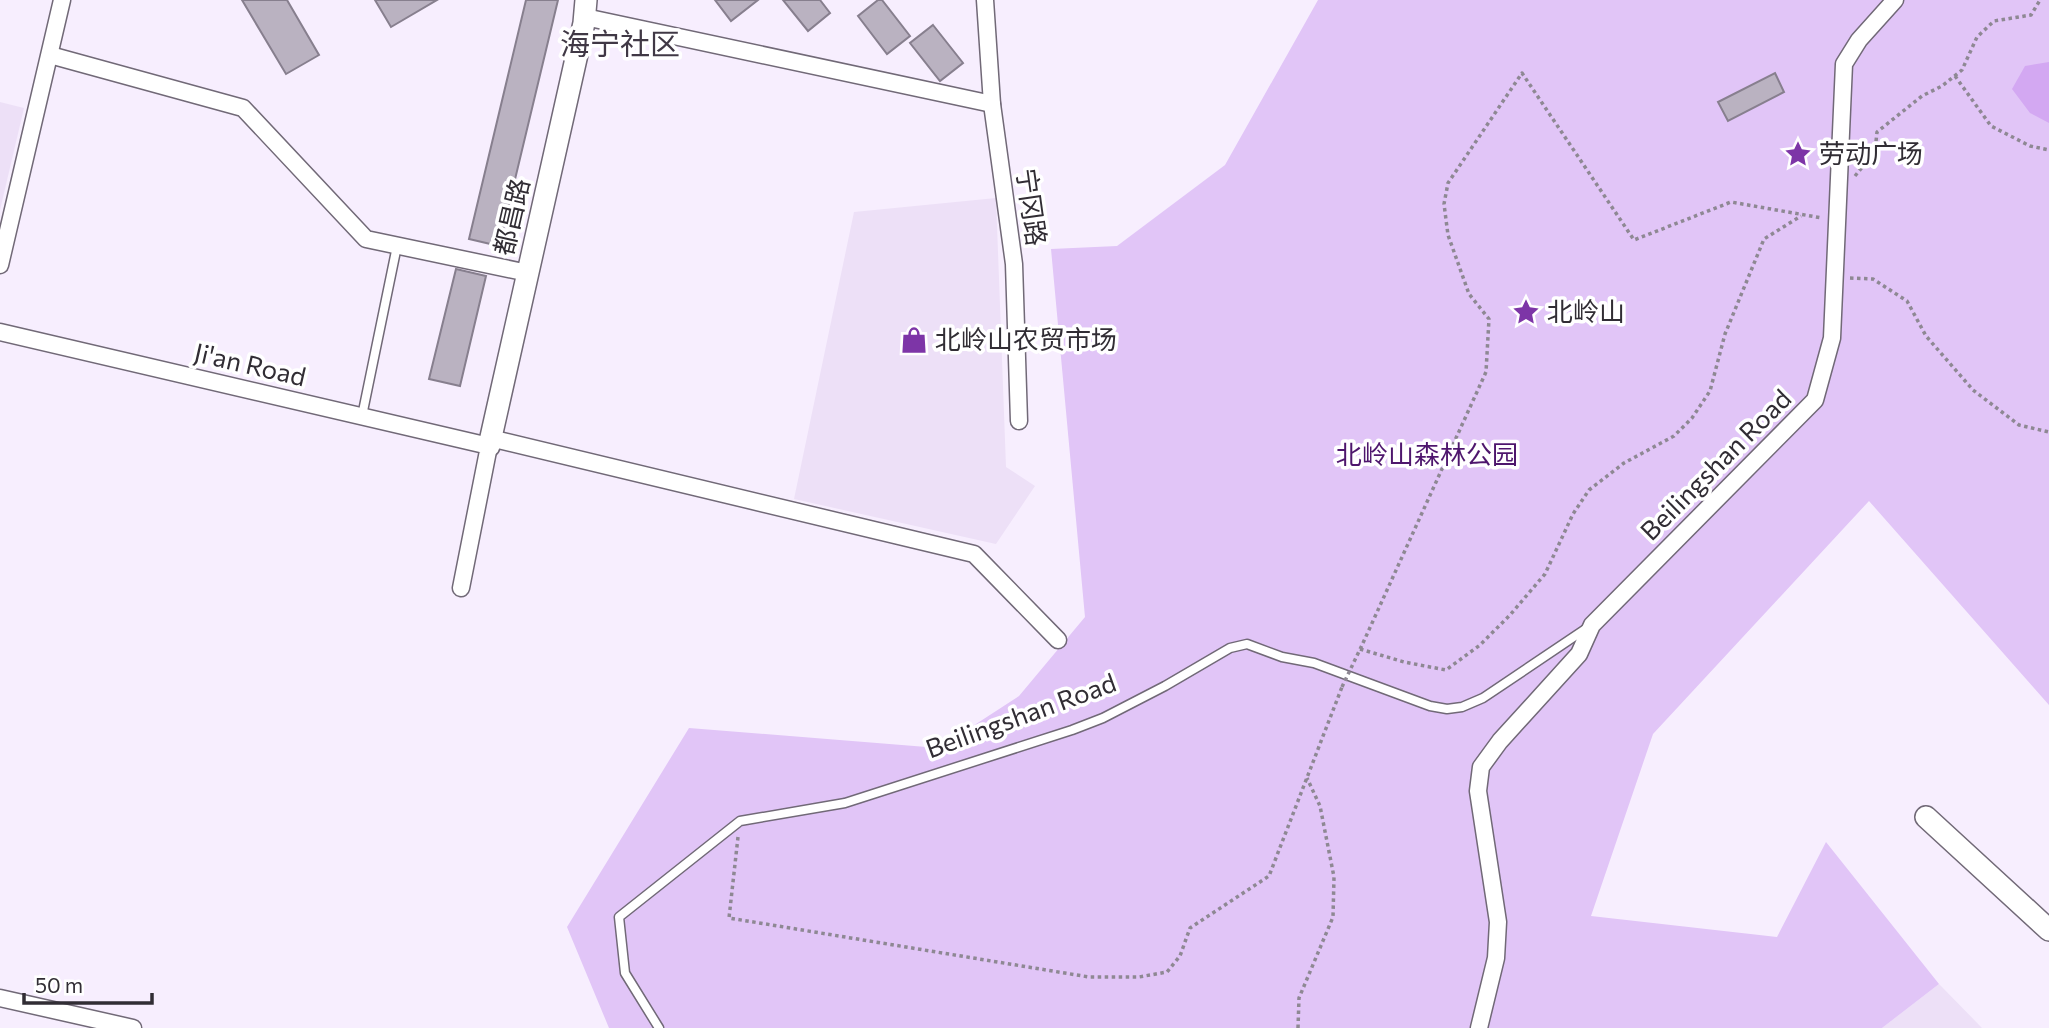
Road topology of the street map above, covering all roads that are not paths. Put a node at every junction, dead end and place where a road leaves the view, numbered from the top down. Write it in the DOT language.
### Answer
graph roads {
  1 [pos="62,0"];
  2 [pos="985,0"];
  3 [pos="1895,0"];
  4 [pos="586,8"];
  5 [pos="50,55"];
  6 [pos="992,104"];
  7 [pos="397,246"];
  8 [pos="0,265"];
  9 [pos="528,273"];
  10 [pos="0,332"];
  11 [pos="362,416"];
  12 [pos="1019,421"];
  13 [pos="489,442"];
  14 [pos="461,588"];
  15 [pos="1592,625"];
  16 [pos="1058,640"];
  17 [pos="1926,817"];
  18 [pos="2049,930"];
  19 [pos="0,998"];
  20 [pos="133,1028"];
  21 [pos="659,1028"];
  22 [pos="1479,1028"];
  1 -- 5 [label="street"];
  2 -- 6 [label="street, 宁冈路"];
  3 -- 15 [label="street, Beilingshan Road"];
  4 -- 6 [label="street"];
  4 -- 9 [label="street, 都昌路"];
  5 -- 7 [label="street"];
  5 -- 8 [label="street"];
  6 -- 12 [label="street, 宁冈路"];
  7 -- 9 [label="street"];
  7 -- 11 [label="lane"];
  9 -- 13 [label="street, 都昌路"];
  10 -- 11 [label="street, Ji'an Road"];
  11 -- 13 [label="street, Ji'an Road"];
  13 -- 14 [label="street"];
  13 -- 16 [label="street, Ji'an Road"];
  15 -- 21 [label="lane, Beilingshan Road"];
  15 -- 22 [label="street, Beilingshan Road"];
  17 -- 18 [label="street"];
  19 -- 20 [label="street"];
}
